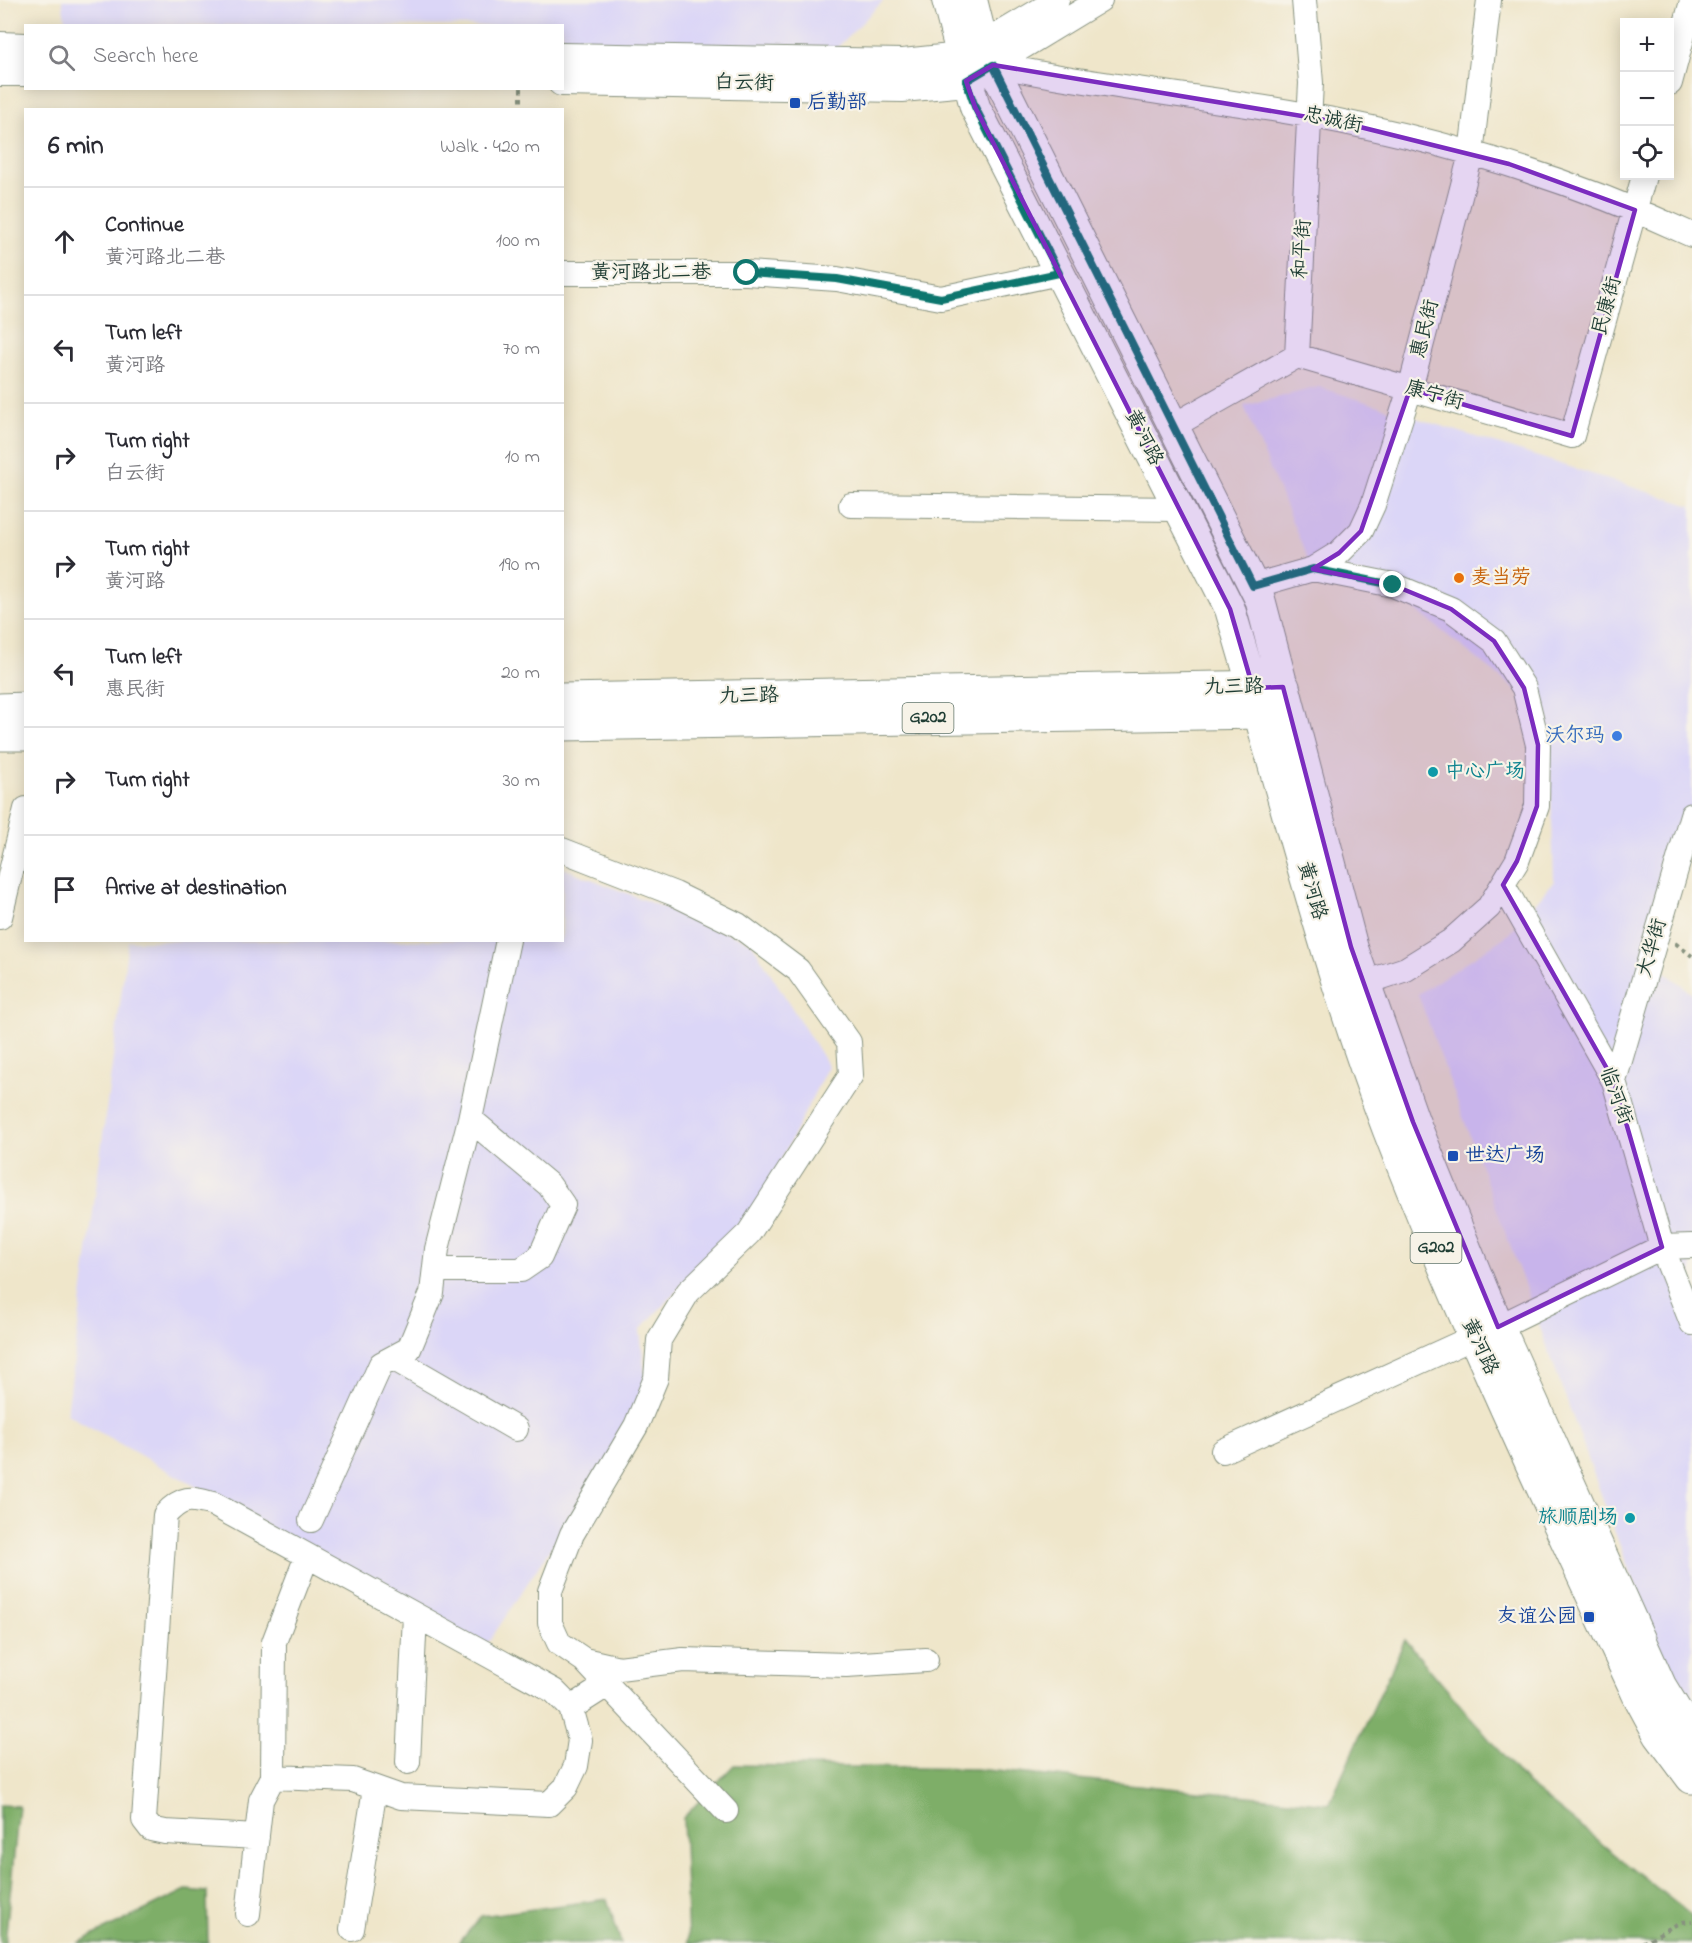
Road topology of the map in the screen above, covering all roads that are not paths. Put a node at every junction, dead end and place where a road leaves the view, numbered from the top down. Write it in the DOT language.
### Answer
graph roads {
  1 [pos="946,0"];
  2 [pos="972,0"];
  3 [pos="1057,0"];
  4 [pos="1100,0"];
  5 [pos="1304,0"];
  6 [pos="1489,0"];
  7 [pos="1692,1"];
  8 [pos="0,47"];
  9 [pos="24,48"];
  10 [pos="564,58"];
  11 [pos="976,62"];
  12 [pos="0,71"];
  13 [pos="24,71"];
  14 [pos="1673,72"];
  15 [pos="564,81"];
  16 [pos="1311,116"];
  17 [pos="1471,154"];
  18 [pos="1643,180"];
  19 [pos="1635,210"];
  20 [pos="1692,235"];
  21 [pos="564,273"];
  22 [pos="1059,273"];
  23 [pos="1297,356"];
  24 [pos="1410,388"];
  25 [pos="1173,426"];
  26 [pos="1572,435"];
  27 [pos="851,505"];
  28 [pos="1179,509"];
  29 [pos="1313,569"];
  30 [pos="1253,586"];
  31 [pos="1265,696"];
  32 [pos="564,700"];
  33 [pos="24,709"];
  34 [pos="0,710"];
  35 [pos="564,724"];
  36 [pos="0,734"];
  37 [pos="24,734"];
  38 [pos="1692,815"];
  39 [pos="24,817"];
  40 [pos="564,851"];
  41 [pos="1503,885"];
  42 [pos="0,917"];
  43 [pos="508,942"];
  44 [pos="1365,983"];
  45 [pos="1614,1081"];
  46 [pos="470,1119"];
  47 [pos="1692,1246"];
  48 [pos="1662,1247"];
  49 [pos="435,1270"];
  50 [pos="1692,1323"];
  51 [pos="1486,1332"];
  52 [pos="393,1358"];
  53 [pos="516,1429"];
  54 [pos="1223,1451"];
  55 [pos="311,1520"];
  56 [pos="307,1556"];
  57 [pos="415,1615"];
  58 [pos="584,1660"];
  59 [pos="926,1660"];
  60 [pos="607,1685"];
  61 [pos="571,1708"];
  62 [pos="1692,1739"];
  63 [pos="408,1762"];
  64 [pos="273,1777"];
  65 [pos="1692,1777"];
  66 [pos="375,1789"];
  67 [pos="726,1811"];
  68 [pos="257,1837"];
  69 [pos="248,1914"];
  70 [pos="352,1929"];
  1 -- 11 [label="main road, 黄河路"];
  2 -- 11 [label="main road, 黄河路"];
  3 -- 11 [label="street"];
  4 -- 11 [label="street"];
  5 -- 16 [label="street, 和平街"];
  6 -- 17 [label="street, 惠民街"];
  7 -- 14 [label="street"];
  8 -- 9 [label="main road"];
  10 -- 11 [label="main road, 白云街"];
  11 -- 15 [label="main road, 白云街"];
  11 -- 16 [label="street, 忠诚街"];
  11 -- 22 [label="main road, 黄河路"];
  11 -- 25 [label="main road, 黄河路"];
  12 -- 13 [label="main road"];
  16 -- 17 [label="street, 忠诚街"];
  16 -- 23 [label="street, 和平街"];
  17 -- 19 [label="street, 忠诚街"];
  17 -- 24 [label="street, 惠民街"];
  18 -- 19 [label="street, 民康街"];
  19 -- 20 [label="street, 忠诚街"];
  19 -- 26 [label="street, 民康街"];
  21 -- 22 [label="street, 黄河路北二巷"];
  22 -- 28 [label="main road, 黄河路"];
  23 -- 24 [label="street, 康宁街"];
  23 -- 25 [label="street"];
  24 -- 26 [label="street, 康宁街"];
  24 -- 29 [label="street, 惠民街"];
  25 -- 30 [label="main road, 黄河路"];
  27 -- 28 [label="street"];
  28 -- 31 [label="main road, 黄河路"];
  29 -- 30 [label="street, 惠民街"];
  29 -- 41 [label="street"];
  30 -- 31 [label="main road, 黄河路"];
  31 -- 32 [label="highway, 九三路 / G202"];
  31 -- 35 [label="highway, 九三路 / G202"];
  31 -- 44 [label="highway, 黄河路 / G202"];
  31 -- 51 [label="highway, 黄河路 / G202"];
  33 -- 34 [label="highway"];
  36 -- 37 [label="highway"];
  38 -- 45 [label="street, 大华街"];
  39 -- 42 [label="street"];
  40 -- 58 [label="street"];
  41 -- 44 [label="street"];
  41 -- 45 [label="street, 临河街"];
  43 -- 46 [label="street"];
  44 -- 51 [label="highway, 黄河路 / G202"];
  45 -- 48 [label="street, 临河街"];
  46 -- 49 [label="street"];
  46 -- 49 [label="street"];
  47 -- 48 [label="street"];
  48 -- 50 [label="street, 临河街"];
  48 -- 51 [label="street"];
  49 -- 52 [label="street"];
  51 -- 54 [label="street"];
  51 -- 62 [label="highway, 黄河路 / G202"];
  51 -- 65 [label="highway, 黄河路 / G202"];
  52 -- 53 [label="street"];
  52 -- 55 [label="street"];
  56 -- 57 [label="street"];
  56 -- 64 [label="street"];
  56 -- 68 [label="street"];
  57 -- 61 [label="street"];
  57 -- 63 [label="street"];
  58 -- 59 [label="street"];
  58 -- 60 [label="street"];
  60 -- 61 [label="street"];
  60 -- 67 [label="street"];
  61 -- 66 [label="street"];
  64 -- 66 [label="street"];
  64 -- 68 [label="street"];
  66 -- 70 [label="street"];
  68 -- 69 [label="street"];
}
